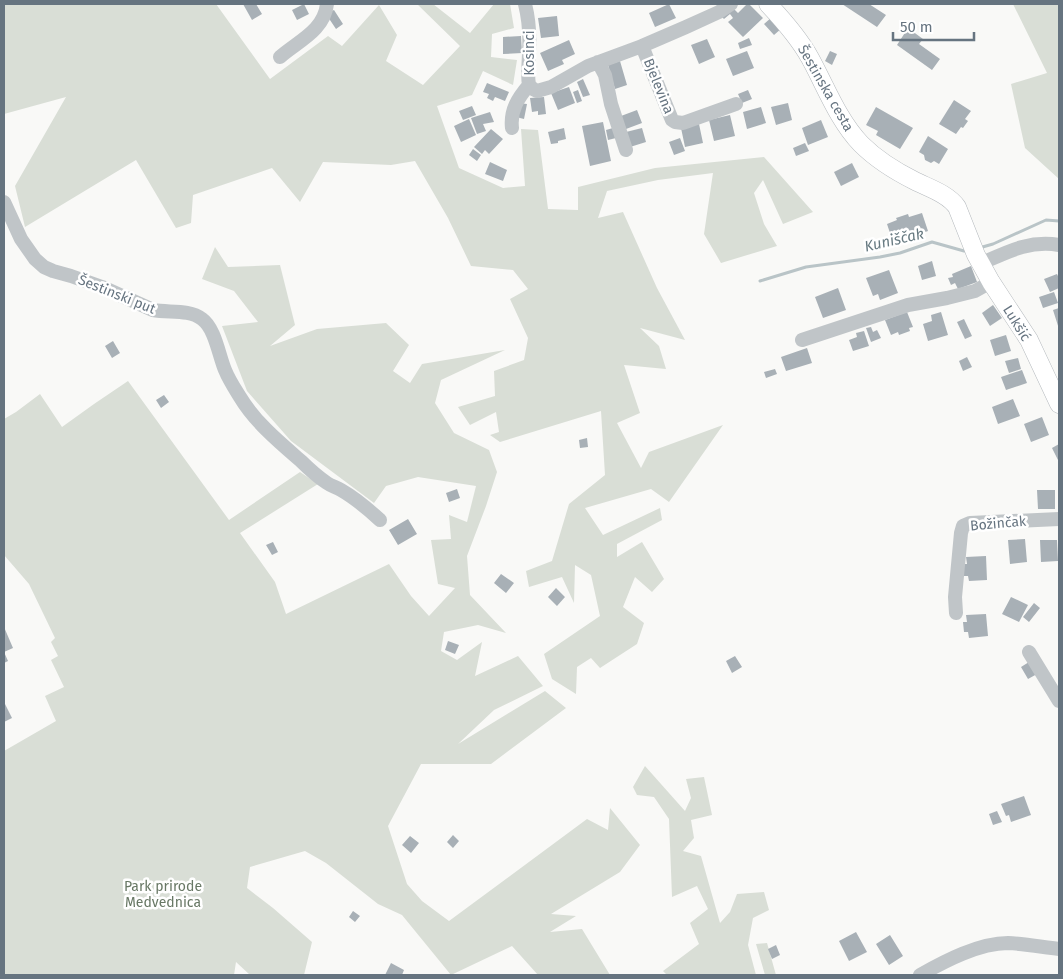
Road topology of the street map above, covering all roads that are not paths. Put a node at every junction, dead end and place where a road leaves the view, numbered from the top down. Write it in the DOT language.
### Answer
graph roads {
  1 [pos="326,4"];
  2 [pos="526,4"];
  3 [pos="731,4"];
  4 [pos="768,4"];
  5 [pos="642,46"];
  6 [pos="280,57"];
  7 [pos="598,62"];
  8 [pos="529,85"];
  9 [pos="736,104"];
  10 [pos="512,128"];
  11 [pos="626,150"];
  12 [pos="4,202"];
  13 [pos="1059,245"];
  14 [pos="976,254"];
  15 [pos="991,282"];
  16 [pos="802,340"];
  17 [pos="1059,404"];
  18 [pos="1059,519"];
  19 [pos="380,520"];
  20 [pos="956,613"];
  21 [pos="1029,652"];
  22 [pos="1059,701"];
  23 [pos="1059,949"];
  24 [pos="920,975"];
  1 -- 6 [label="street"];
  2 -- 8 [label="street, Kosinci"];
  3 -- 5 [label="street, Bjelevina"];
  4 -- 14 [label="main road, Šestinska cesta"];
  5 -- 7 [label="street, Bjelevina"];
  5 -- 9 [label="street, Bjelevina"];
  7 -- 8 [label="street, Bjelevina"];
  7 -- 11 [label="street"];
  8 -- 10 [label="street, Kosinci"];
  12 -- 19 [label="street, Šestinski put"];
  13 -- 14 [label="street"];
  14 -- 15 [label="main road, Lukšić"];
  15 -- 16 [label="street"];
  15 -- 17 [label="main road, Lukšić"];
  18 -- 20 [label="street, Božinčak"];
  21 -- 22 [label="street"];
  23 -- 24 [label="street"];
}
